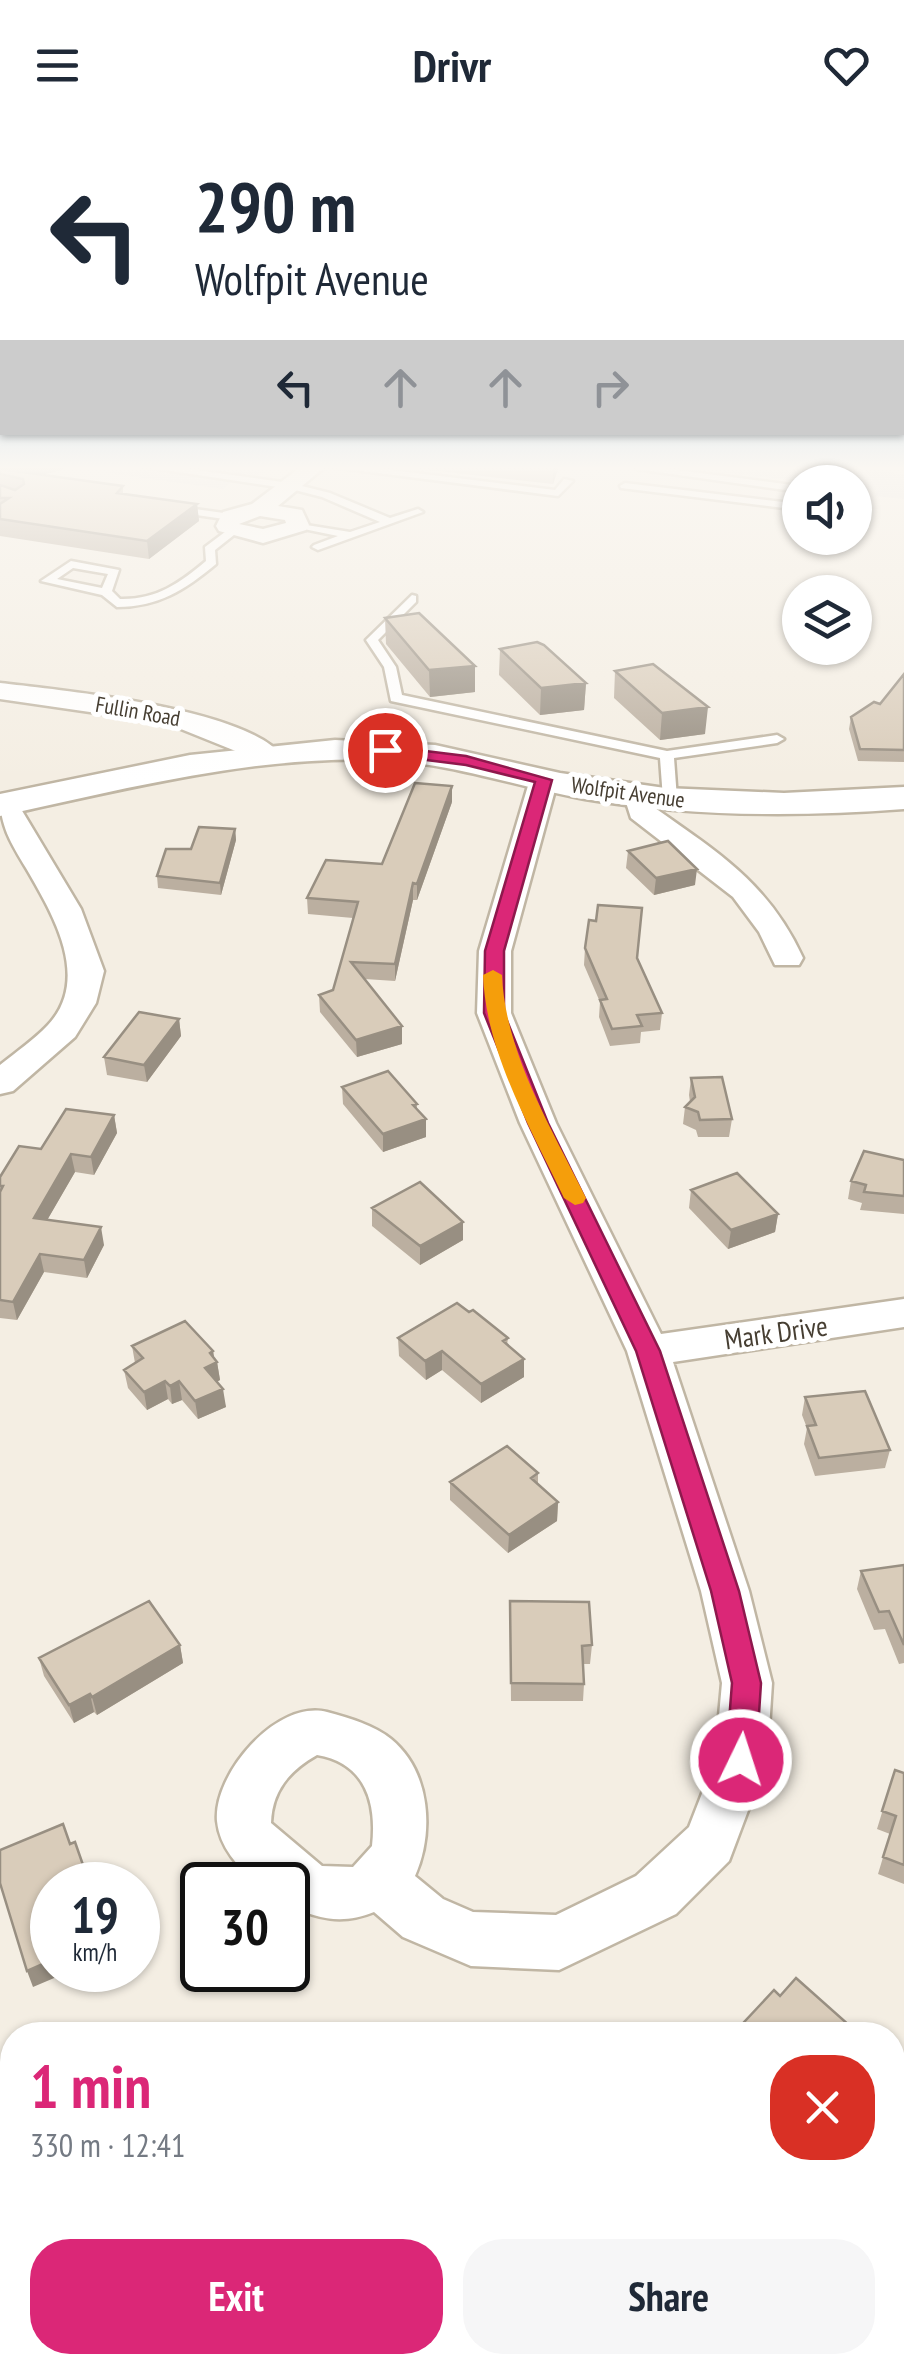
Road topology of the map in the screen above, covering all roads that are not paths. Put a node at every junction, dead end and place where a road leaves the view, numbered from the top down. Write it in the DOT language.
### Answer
graph roads {
  1 [pos="62,571"];
  2 [pos="109,571"];
  3 [pos="201,571"];
  4 [pos="106,592"];
  5 [pos="412,599"];
  6 [pos="0,691"];
  7 [pos="776,739"];
  8 [pos="667,755"];
  9 [pos="268,756"];
  10 [pos="544,780"];
  11 [pos="654,798"];
  12 [pos="904,798"];
  13 [pos="2,805"];
  14 [pos="787,958"];
  15 [pos="0,1082"];
  16 [pos="904,1313"];
  17 [pos="648,1351"];
  18 [pos="380,1882"];
  1 -- 4 [label="lane"];
  2 -- 4 [label="lane"];
  3 -- 4 [label="lane"];
  5 -- 8 [label="lane"];
  6 -- 9 [label="street, Fullin Road"];
  7 -- 8 [label="lane"];
  8 -- 11 [label="lane"];
  9 -- 10 [label="street, Wolfpit Avenue"];
  9 -- 13 [label="street, Wolfpit Avenue"];
  10 -- 11 [label="street, Wolfpit Avenue"];
  10 -- 17 [label="street"];
  11 -- 12 [label="street, Wolfpit Avenue"];
  11 -- 14 [label="street"];
  13 -- 15 [label="street"];
  16 -- 17 [label="street, Mark Drive"];
  17 -- 18 [label="street"];
}
